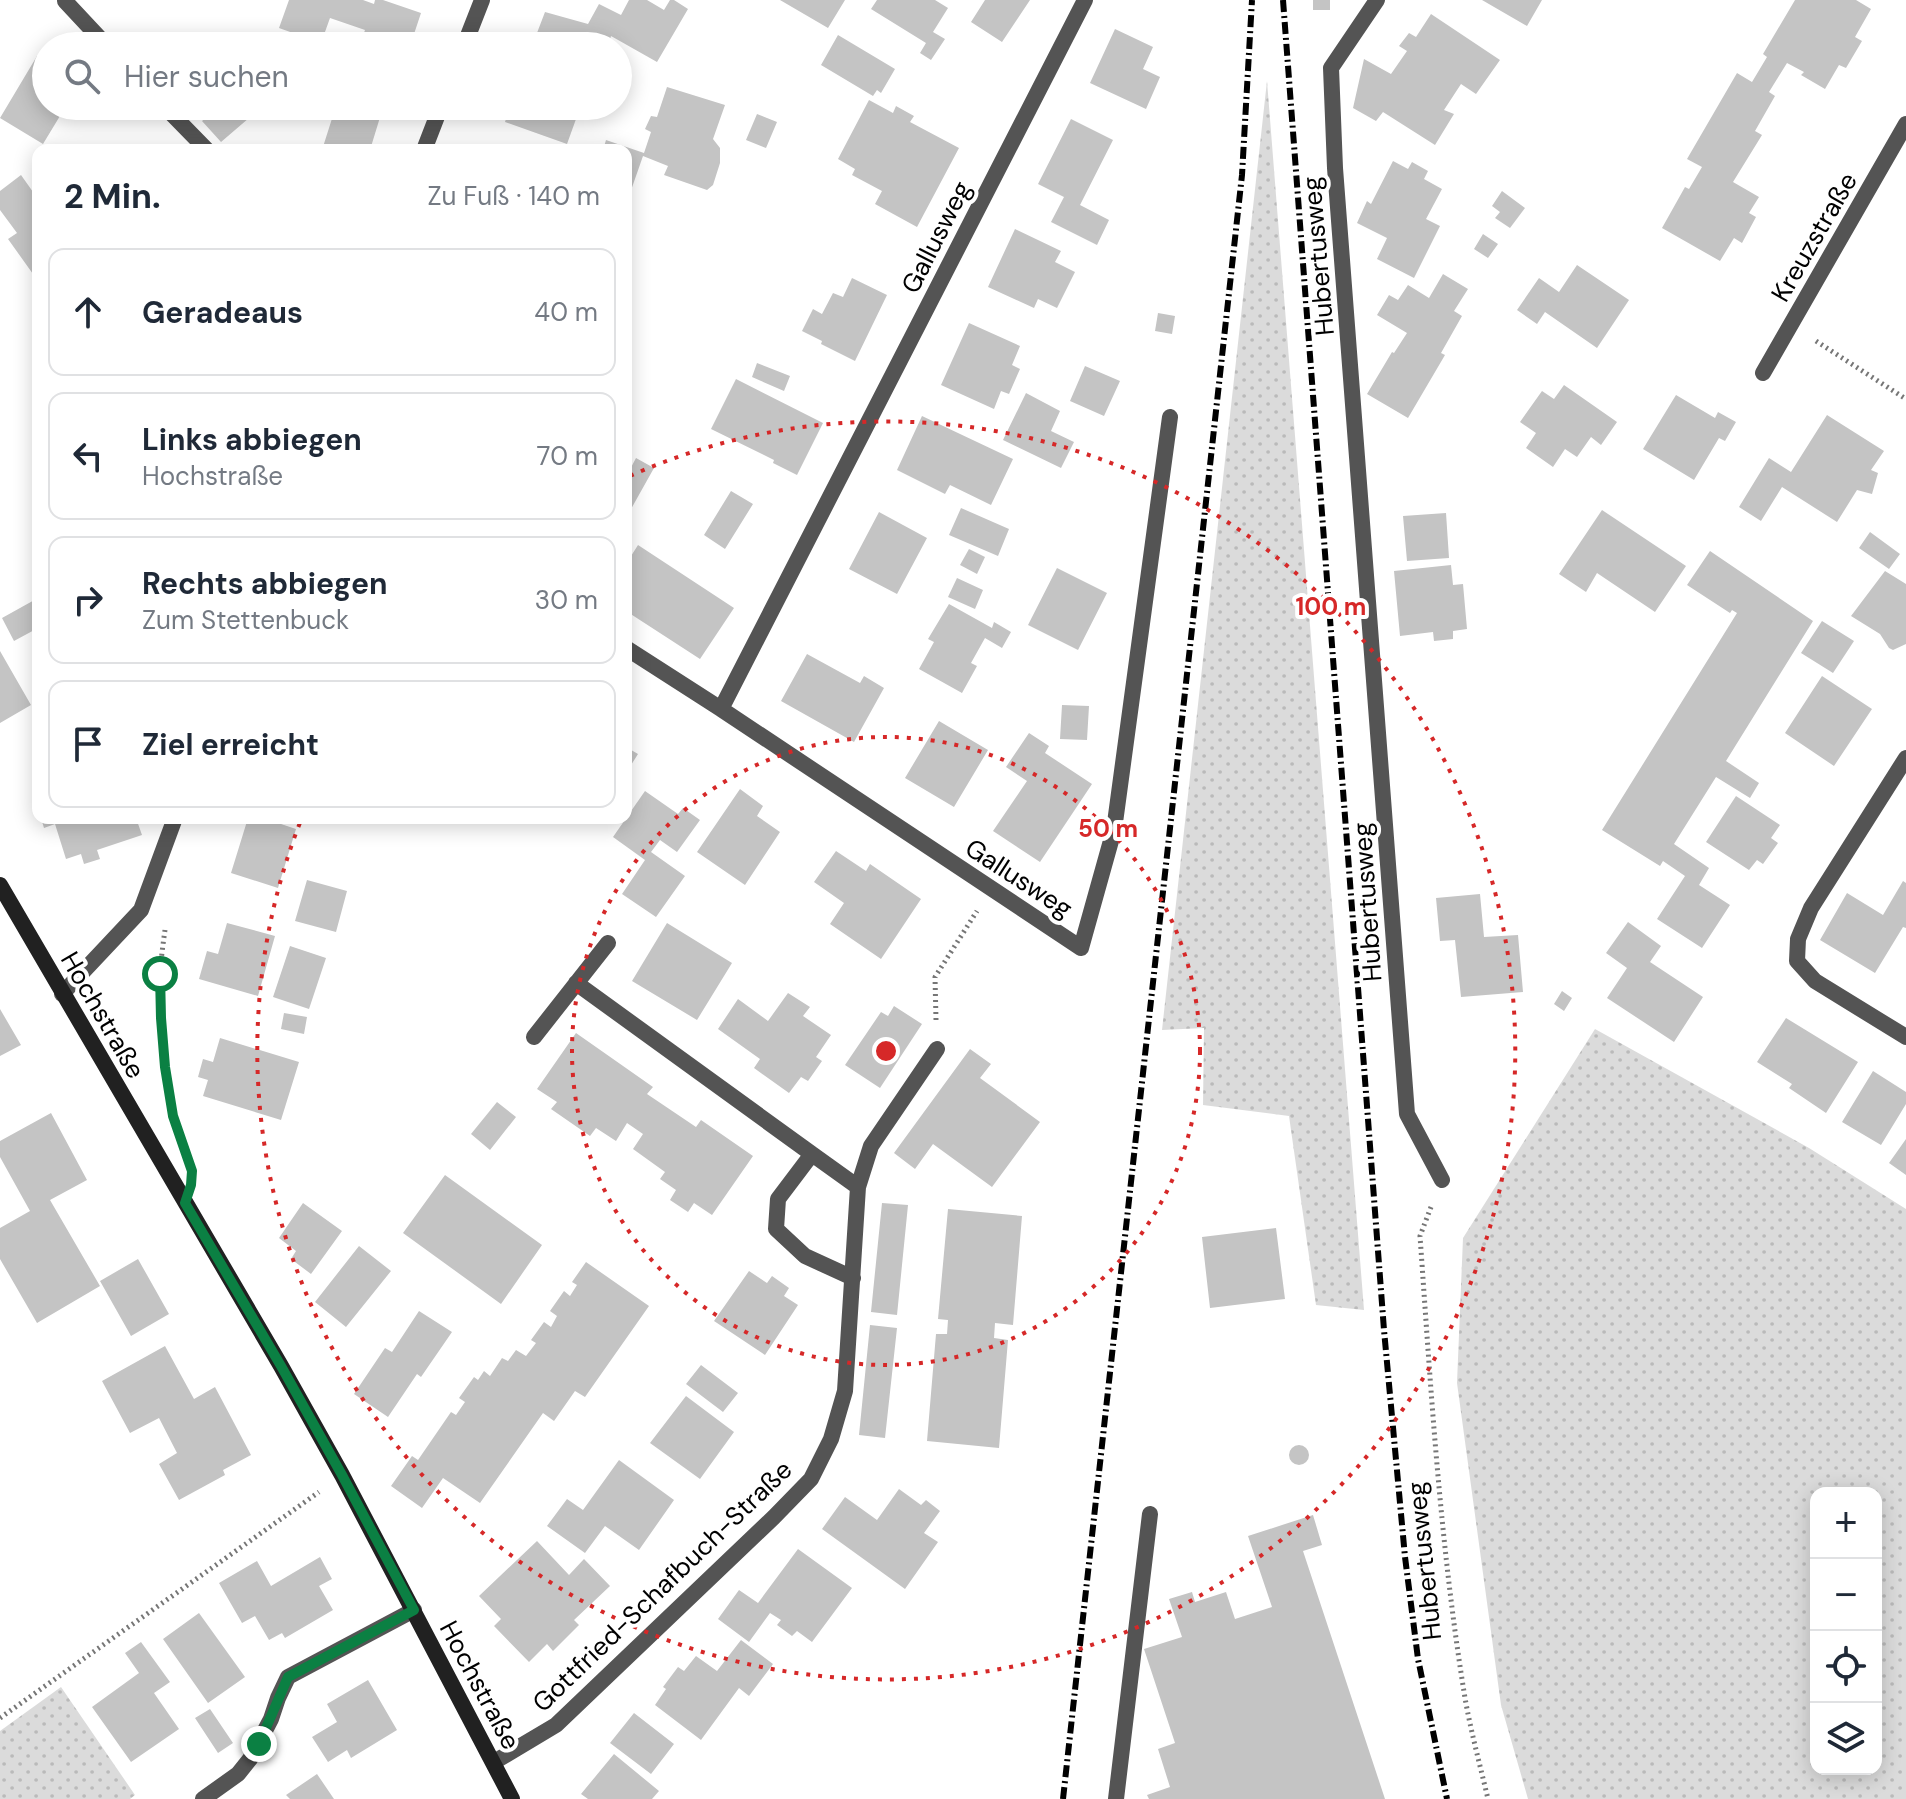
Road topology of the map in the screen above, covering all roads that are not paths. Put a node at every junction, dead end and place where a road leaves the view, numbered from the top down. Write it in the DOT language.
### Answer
graph roads {
  1 [pos="482,0"];
  2 [pos="1085,0"];
  3 [pos="1377,0"];
  4 [pos="65,1"];
  5 [pos="94,32"];
  6 [pos="469,32"];
  7 [pos="178,120"];
  8 [pos="436,120"];
  9 [pos="1906,124"];
  10 [pos="201,144"];
  11 [pos="426,144"];
  12 [pos="1763,373"];
  13 [pos="1170,417"];
  14 [pos="632,652"];
  15 [pos="721,709"];
  16 [pos="1906,758"];
  17 [pos="173,824"];
  18 [pos="0,885"];
  19 [pos="608,943"];
  20 [pos="576,983"];
  21 [pos="62,994"];
  22 [pos="534,1037"];
  23 [pos="1906,1037"];
  24 [pos="937,1049"];
  25 [pos="812,1154"];
  26 [pos="1442,1180"];
  27 [pos="858,1187"];
  28 [pos="853,1278"];
  29 [pos="1150,1514"];
  30 [pos="414,1610"];
  31 [pos="494,1762"];
  32 [pos="203,1799"];
  33 [pos="512,1799"];
  34 [pos="1116,1799"];
  1 -- 6 [label="street"];
  2 -- 15 [label="street, Gallusweg"];
  3 -- 26 [label="street, Hubertusweg"];
  4 -- 5 [label="street"];
  7 -- 10 [label="street"];
  8 -- 11 [label="street"];
  9 -- 12 [label="street, Kreuzstraße"];
  13 -- 15 [label="street, Gallusweg"];
  14 -- 15 [label="street, Gallusweg"];
  16 -- 23 [label="street"];
  17 -- 21 [label="street"];
  18 -- 21 [label="street, Hochstraße"];
  19 -- 20 [label="street"];
  20 -- 22 [label="street"];
  20 -- 25 [label="street"];
  21 -- 30 [label="street, Hochstraße"];
  24 -- 27 [label="street, Gottfried-Schafbuch-Straße"];
  25 -- 27 [label="street"];
  25 -- 28 [label="street"];
  27 -- 28 [label="street, Gottfried-Schafbuch-Straße"];
  28 -- 31 [label="street, Gottfried-Schafbuch-Straße"];
  29 -- 34 [label="street"];
  30 -- 31 [label="street, Hochstraße"];
  30 -- 32 [label="street"];
  31 -- 33 [label="street, Hochstraße"];
}
